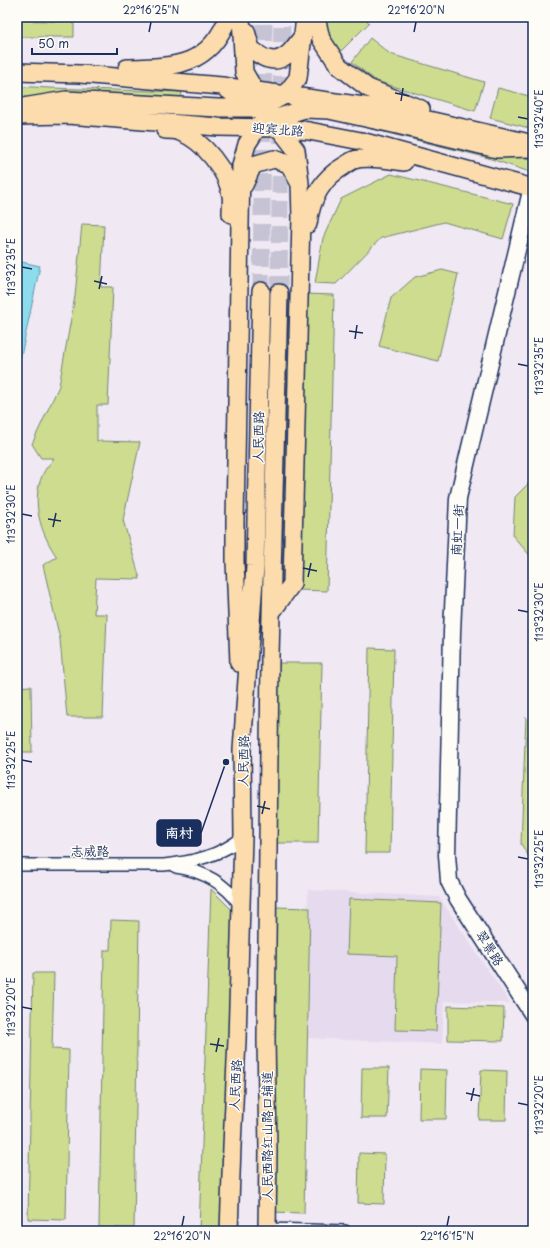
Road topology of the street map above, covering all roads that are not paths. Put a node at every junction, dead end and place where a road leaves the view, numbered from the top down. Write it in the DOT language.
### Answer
graph roads {
  1 [pos="228,17"];
  2 [pos="242,17"];
  3 [pos="305,17"];
  4 [pos="316,17"];
  5 [pos="303,35"];
  6 [pos="17,71"];
  7 [pos="266,99"];
  8 [pos="17,108"];
  9 [pos="68,115"];
  10 [pos="17,116"];
  11 [pos="273,122"];
  12 [pos="449,124"];
  13 [pos="533,144"];
  14 [pos="533,148"];
  15 [pos="470,170"];
  16 [pos="300,184"];
  17 [pos="533,188"];
  18 [pos="241,190"];
  19 [pos="261,291"];
  20 [pos="279,293"];
  21 [pos="299,296"];
  22 [pos="238,375"];
  23 [pos="271,613"];
  24 [pos="242,750"];
  25 [pos="242,837"];
  26 [pos="17,865"];
  27 [pos="164,865"];
  28 [pos="449,881"];
  29 [pos="240,905"];
  30 [pos="533,1015"];
  31 [pos="266,1040"];
  32 [pos="267,1230"];
  33 [pos="229,1231"];
  34 [pos="345,1231"];
  1 -- 6 [label="main road"];
  2 -- 5 [label="main road"];
  2 -- 7 [label="main road"];
  3 -- 5 [label="main road"];
  4 -- 12 [label="main road"];
  5 -- 7 [label="main road"];
  6 -- 7 [label="main road"];
  7 -- 8 [label="main road"];
  7 -- 11 [label="main road"];
  7 -- 12 [label="main road"];
  9 -- 10 [label="main road, 迎宾北路"];
  9 -- 11 [label="main road, 迎宾北路"];
  9 -- 22 [label="main road"];
  11 -- 14 [label="main road, 迎宾北路"];
  11 -- 15 [label="main road, 迎宾北路"];
  11 -- 16 [label="main road"];
  11 -- 18 [label="main road"];
  12 -- 13 [label="main road"];
  15 -- 17 [label="main road, 迎宾北路"];
  15 -- 21 [label="main road"];
  16 -- 18 [label="main road"];
  16 -- 21 [label="main road"];
  17 -- 28 [label="main road, 南虹一街"];
  18 -- 22 [label="main road"];
  19 -- 24 [label="main road, 人民西路"];
  20 -- 23 [label="main road, 人民西路"];
  21 -- 23 [label="main road"];
  22 -- 24 [label="main road"];
  23 -- 31 [label="main road, 人民西路"];
  24 -- 25 [label="main road, 人民西路"];
  25 -- 27 [label="street, 志威路"];
  25 -- 29 [label="main road, 人民西路"];
  26 -- 27 [label="street, 志威路"];
  27 -- 29 [label="street, 志威路"];
  28 -- 30 [label="main road, 翠景路"];
  29 -- 33 [label="main road, 人民西路"];
  31 -- 32 [label="main road, 人民西路红山路口辅道"];
  32 -- 34 [label="street"];
}
